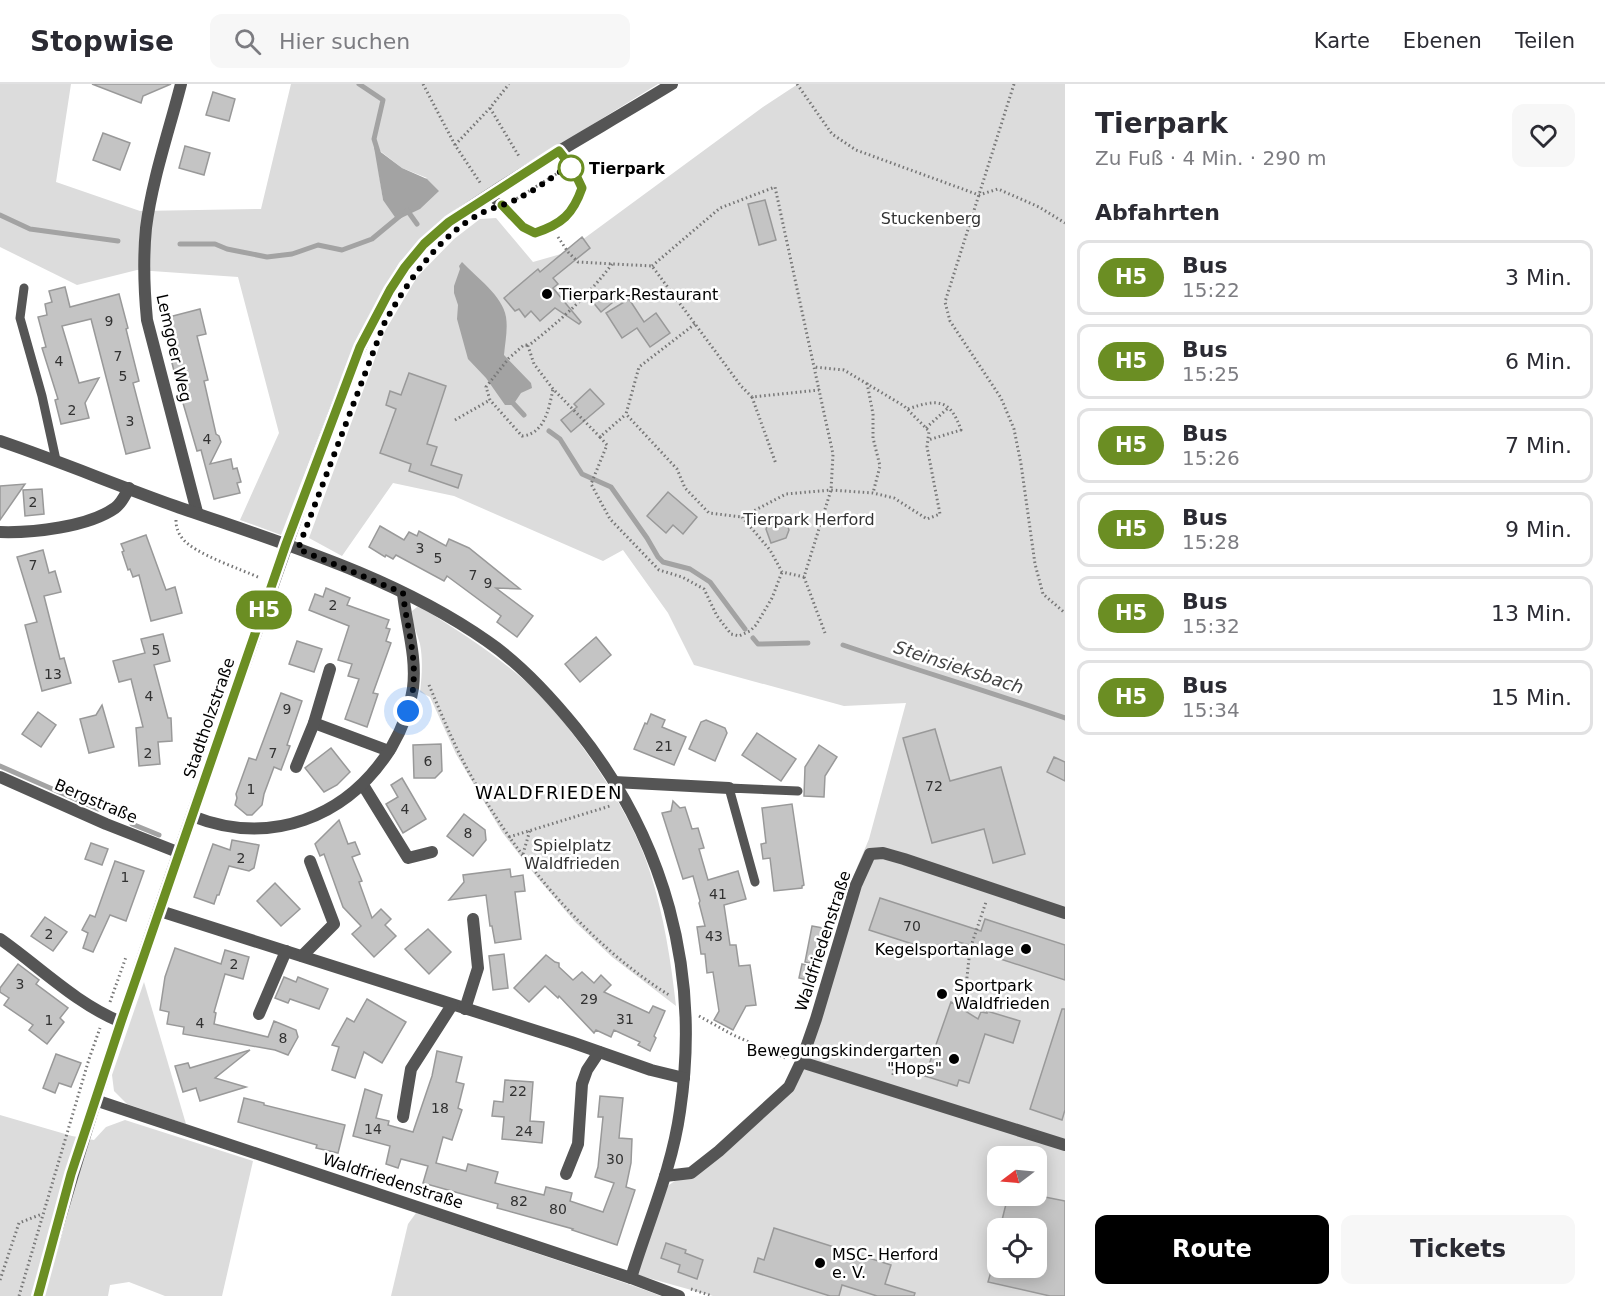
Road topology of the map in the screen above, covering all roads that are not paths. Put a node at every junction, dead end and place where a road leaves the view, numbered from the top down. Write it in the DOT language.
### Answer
graph roads {
  1 [pos="181,84"];
  2 [pos="672,84"];
  3 [pos="559,151"];
  4 [pos="489,195"];
  5 [pos="24,288"];
  6 [pos="0,441"];
  7 [pos="56,460"];
  8 [pos="129,488"];
  9 [pos="197,512"];
  10 [pos="0,532"];
  11 [pos="286,544"];
  12 [pos="403,593"];
  13 [pos="330,669"];
  14 [pos="314,723"];
  15 [pos="389,751"];
  16 [pos="296,767"];
  17 [pos="0,777"];
  18 [pos="614,782"];
  19 [pos="363,785"];
  20 [pos="729,788"];
  21 [pos="798,791"];
  22 [pos="192,816"];
  23 [pos="432,852"];
  24 [pos="180,853"];
  25 [pos="310,861"];
  26 [pos="755,882"];
  27 [pos="160,911"];
  28 [pos="1065,913"];
  29 [pos="473,919"];
  30 [pos="0,939"];
  31 [pos="286,951"];
  32 [pos="302,956"];
  33 [pos="452,1005"];
  34 [pos="465,1009"];
  35 [pos="259,1014"];
  36 [pos="121,1022"];
  37 [pos="599,1052"];
  38 [pos="801,1062"];
  39 [pos="684,1078"];
  40 [pos="95,1100"];
  41 [pos="403,1117"];
  42 [pos="1065,1145"];
  43 [pos="566,1174"];
  44 [pos="665,1176"];
  45 [pos="631,1278"];
  46 [pos="38,1296"];
  47 [pos="679,1296"];
  1 -- 9 [label="street, Lemgoer Weg"];
  2 -- 3 [label="street, Stadtholzstraße"];
  3 -- 4 [label="street, Stadtholzstraße"];
  3 -- 4 [label="lane"];
  4 -- 11 [label="street, Stadtholzstraße"];
  5 -- 7 [label="lane"];
  6 -- 7 [label="street"];
  7 -- 8 [label="street"];
  8 -- 9 [label="street"];
  8 -- 10 [label="street"];
  9 -- 11 [label="street"];
  11 -- 12 [label="street"];
  11 -- 22 [label="street, Stadtholzstraße"];
  12 -- 15 [label="street"];
  12 -- 18 [label="street"];
  13 -- 14 [label="street"];
  14 -- 15 [label="street"];
  14 -- 16 [label="street"];
  15 -- 19 [label="street"];
  17 -- 24 [label="street, Bergstraße"];
  18 -- 20 [label="street"];
  18 -- 39 [label="street"];
  19 -- 22 [label="street"];
  19 -- 23 [label="street"];
  20 -- 21 [label="lane"];
  20 -- 26 [label="lane"];
  22 -- 24 [label="street, Stadtholzstraße"];
  24 -- 27 [label="street, Stadtholzstraße"];
  25 -- 32 [label="street"];
  27 -- 31 [label="street"];
  27 -- 36 [label="street, Stadtholzstraße"];
  28 -- 38 [label="street, Waldfriedenstraße"];
  29 -- 34 [label="street"];
  30 -- 36 [label="street"];
  31 -- 32 [label="street"];
  31 -- 35 [label="street"];
  32 -- 33 [label="street"];
  33 -- 34 [label="street"];
  33 -- 41 [label="street"];
  34 -- 37 [label="street"];
  36 -- 40 [label="street, Stadtholzstraße"];
  37 -- 39 [label="street"];
  37 -- 43 [label="street"];
  38 -- 42 [label="street"];
  38 -- 44 [label="street, Waldfriedenstraße"];
  39 -- 44 [label="street"];
  40 -- 45 [label="street, Waldfriedenstraße"];
  40 -- 46 [label="street, Stadtholzstraße"];
  44 -- 45 [label="street"];
  45 -- 47 [label="street, Waldfriedenstraße"];
}
